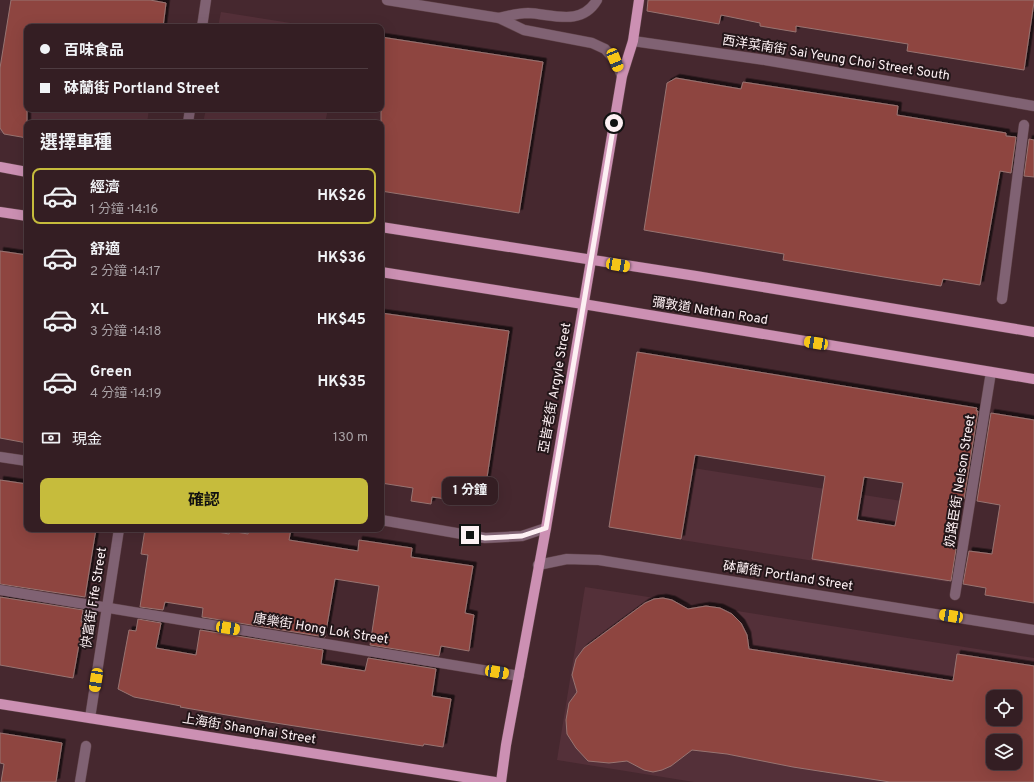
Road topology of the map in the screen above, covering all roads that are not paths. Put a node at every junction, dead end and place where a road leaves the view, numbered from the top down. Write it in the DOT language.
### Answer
graph roads {
  1 [pos="206,0"];
  2 [pos="386,0"];
  3 [pos="597,0"];
  4 [pos="639,0"];
  5 [pos="499,18"];
  6 [pos="202,24"];
  7 [pos="633,41"];
  8 [pos="622,76"];
  9 [pos="1034,106"];
  10 [pos="1024,125"];
  11 [pos="0,167"];
  12 [pos="24,171"];
  13 [pos="0,212"];
  14 [pos="24,216"];
  15 [pos="384,227"];
  16 [pos="590,260"];
  17 [pos="384,272"];
  18 [pos="1002,299"];
  19 [pos="583,304"];
  20 [pos="1034,332"];
  21 [pos="991,372"];
  22 [pos="1034,378"];
  23 [pos="0,457"];
  24 [pos="24,461"];
  25 [pos="384,521"];
  26 [pos="546,528"];
  27 [pos="119,532"];
  28 [pos="538,565"];
  29 [pos="0,590"];
  30 [pos="955,595"];
  31 [pos="107,608"];
  32 [pos="1034,630"];
  33 [pos="519,676"];
  34 [pos="0,704"];
  35 [pos="90,718"];
  36 [pos="86,746"];
  37 [pos="80,782"];
  38 [pos="495,782"];
  39 [pos="501,782"];
  1 -- 6 [label="street"];
  2 -- 5 [label="street"];
  3 -- 5 [label="street"];
  4 -- 7 [label="main road, 亞皆老街 Argyle Street"];
  5 -- 8 [label="street"];
  7 -- 8 [label="main road, 亞皆老街 Argyle Street"];
  7 -- 9 [label="street, 西洋菜南街 Sai Yeung Choi Street South"];
  8 -- 16 [label="main road, 亞皆老街 Argyle Street"];
  10 -- 18 [label="street"];
  11 -- 12 [label="main road"];
  13 -- 14 [label="main road"];
  15 -- 16 [label="main road"];
  16 -- 19 [label="main road, 亞皆老街 Argyle Street"];
  16 -- 20 [label="main road"];
  17 -- 19 [label="main road, 彌敦道 Nathan Road"];
  19 -- 21 [label="main road, 彌敦道 Nathan Road"];
  19 -- 26 [label="main road, 亞皆老街 Argyle Street"];
  21 -- 22 [label="main road, 彌敦道 Nathan Road"];
  21 -- 30 [label="street, 奶路臣街 Nelson Street"];
  23 -- 24 [label="street"];
  25 -- 26 [label="street"];
  26 -- 28 [label="main road, 亞皆老街 Argyle Street"];
  27 -- 31 [label="street, 快富街 Fife Street"];
  28 -- 32 [label="street, 砵蘭街 Portland Street"];
  28 -- 33 [label="main road, 亞皆老街 Argyle Street"];
  29 -- 31 [label="street, 康樂街 Hong Lok Street"];
  31 -- 33 [label="street, 康樂街 Hong Lok Street"];
  31 -- 35 [label="street, 快富街 Fife Street"];
  33 -- 39 [label="main road, 亞皆老街 Argyle Street"];
  34 -- 35 [label="main road, 上海街 Shanghai Street"];
  35 -- 38 [label="main road, 上海街 Shanghai Street"];
  36 -- 37 [label="street"];
}
